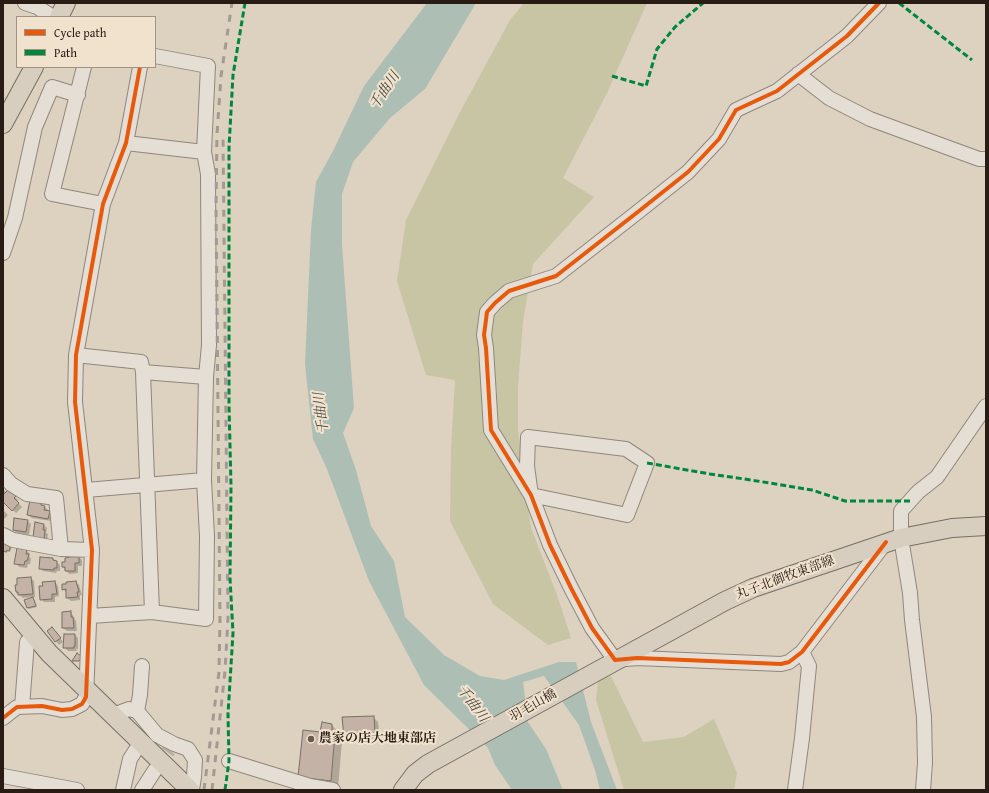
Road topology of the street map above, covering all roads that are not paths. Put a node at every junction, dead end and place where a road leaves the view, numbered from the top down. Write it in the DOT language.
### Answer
graph roads {
  1 [pos="66,3"];
  2 [pos="879,3"];
  3 [pos="33,4"];
  4 [pos="51,16"];
  5 [pos="60,16"];
  6 [pos="156,56"];
  7 [pos="33,68"];
  8 [pos="84,68"];
  9 [pos="140,68"];
  10 [pos="798,74"];
  11 [pos="78,95"];
  12 [pos="3,124"];
  13 [pos="126,143"];
  14 [pos="204,152"];
  15 [pos="986,159"];
  16 [pos="103,204"];
  17 [pos="3,253"];
  18 [pos="76,355"];
  19 [pos="143,372"];
  20 [pos="206,377"];
  21 [pos="986,406"];
  22 [pos="3,475"];
  23 [pos="204,480"];
  24 [pos="148,485"];
  25 [pos="86,490"];
  26 [pos="530,495"];
  27 [pos="986,526"];
  28 [pos="3,536"];
  29 [pos="894,540"];
  30 [pos="61,548"];
  31 [pos="92,550"];
  32 [pos="3,598"];
  33 [pos="152,612"];
  34 [pos="90,616"];
  35 [pos="27,642"];
  36 [pos="802,652"];
  37 [pos="615,660"];
  38 [pos="142,666"];
  39 [pos="598,670"];
  40 [pos="87,691"];
  41 [pos="22,707"];
  42 [pos="136,710"];
  43 [pos="113,715"];
  44 [pos="3,718"];
  45 [pos="141,742"];
  46 [pos="229,761"];
  47 [pos="155,770"];
  48 [pos="3,776"];
  49 [pos="190,789"];
  50 [pos="77,790"];
  51 [pos="123,790"];
  52 [pos="142,790"];
  53 [pos="333,790"];
  54 [pos="403,790"];
  55 [pos="796,790"];
  56 [pos="923,790"];
  1 -- 5 [label="main road"];
  2 -- 10 [label="street"];
  3 -- 4 [label="street"];
  6 -- 14 [label="street"];
  7 -- 12 [label="main road"];
  8 -- 11 [label="street"];
  9 -- 13 [label="street"];
  10 -- 15 [label="street"];
  10 -- 26 [label="street"];
  11 -- 16 [label="street"];
  11 -- 17 [label="street"];
  13 -- 14 [label="street"];
  13 -- 16 [label="street"];
  14 -- 20 [label="street"];
  16 -- 18 [label="street"];
  18 -- 19 [label="street"];
  18 -- 25 [label="street"];
  19 -- 20 [label="street"];
  19 -- 24 [label="street"];
  20 -- 23 [label="street"];
  21 -- 29 [label="street"];
  22 -- 30 [label="street"];
  23 -- 24 [label="street"];
  23 -- 33 [label="street"];
  24 -- 25 [label="street"];
  24 -- 33 [label="street"];
  25 -- 31 [label="street"];
  26 -- 26 [label="street"];
  26 -- 37 [label="street"];
  27 -- 29 [label="main road, 丸子北御牧東部線"];
  28 -- 30 [label="street"];
  29 -- 36 [label="street"];
  29 -- 37 [label="main road, 丸子北御牧東部線"];
  29 -- 56 [label="street"];
  30 -- 31 [label="street"];
  31 -- 34 [label="street"];
  32 -- 40 [label="main road"];
  33 -- 34 [label="street"];
  34 -- 40 [label="street"];
  35 -- 41 [label="street"];
  36 -- 37 [label="street"];
  36 -- 55 [label="street"];
  37 -- 39 [label="main road, 丸子北御牧東部線"];
  38 -- 42 [label="street"];
  39 -- 54 [label="main road, 羽毛山橋"];
  40 -- 41 [label="street"];
  40 -- 43 [label="main road"];
  41 -- 44 [label="street"];
  42 -- 43 [label="street"];
  42 -- 49 [label="street"];
  43 -- 45 [label="main road"];
  45 -- 49 [label="main road"];
  45 -- 51 [label="street"];
  46 -- 53 [label="street"];
  47 -- 52 [label="street"];
  48 -- 50 [label="street"];
}
